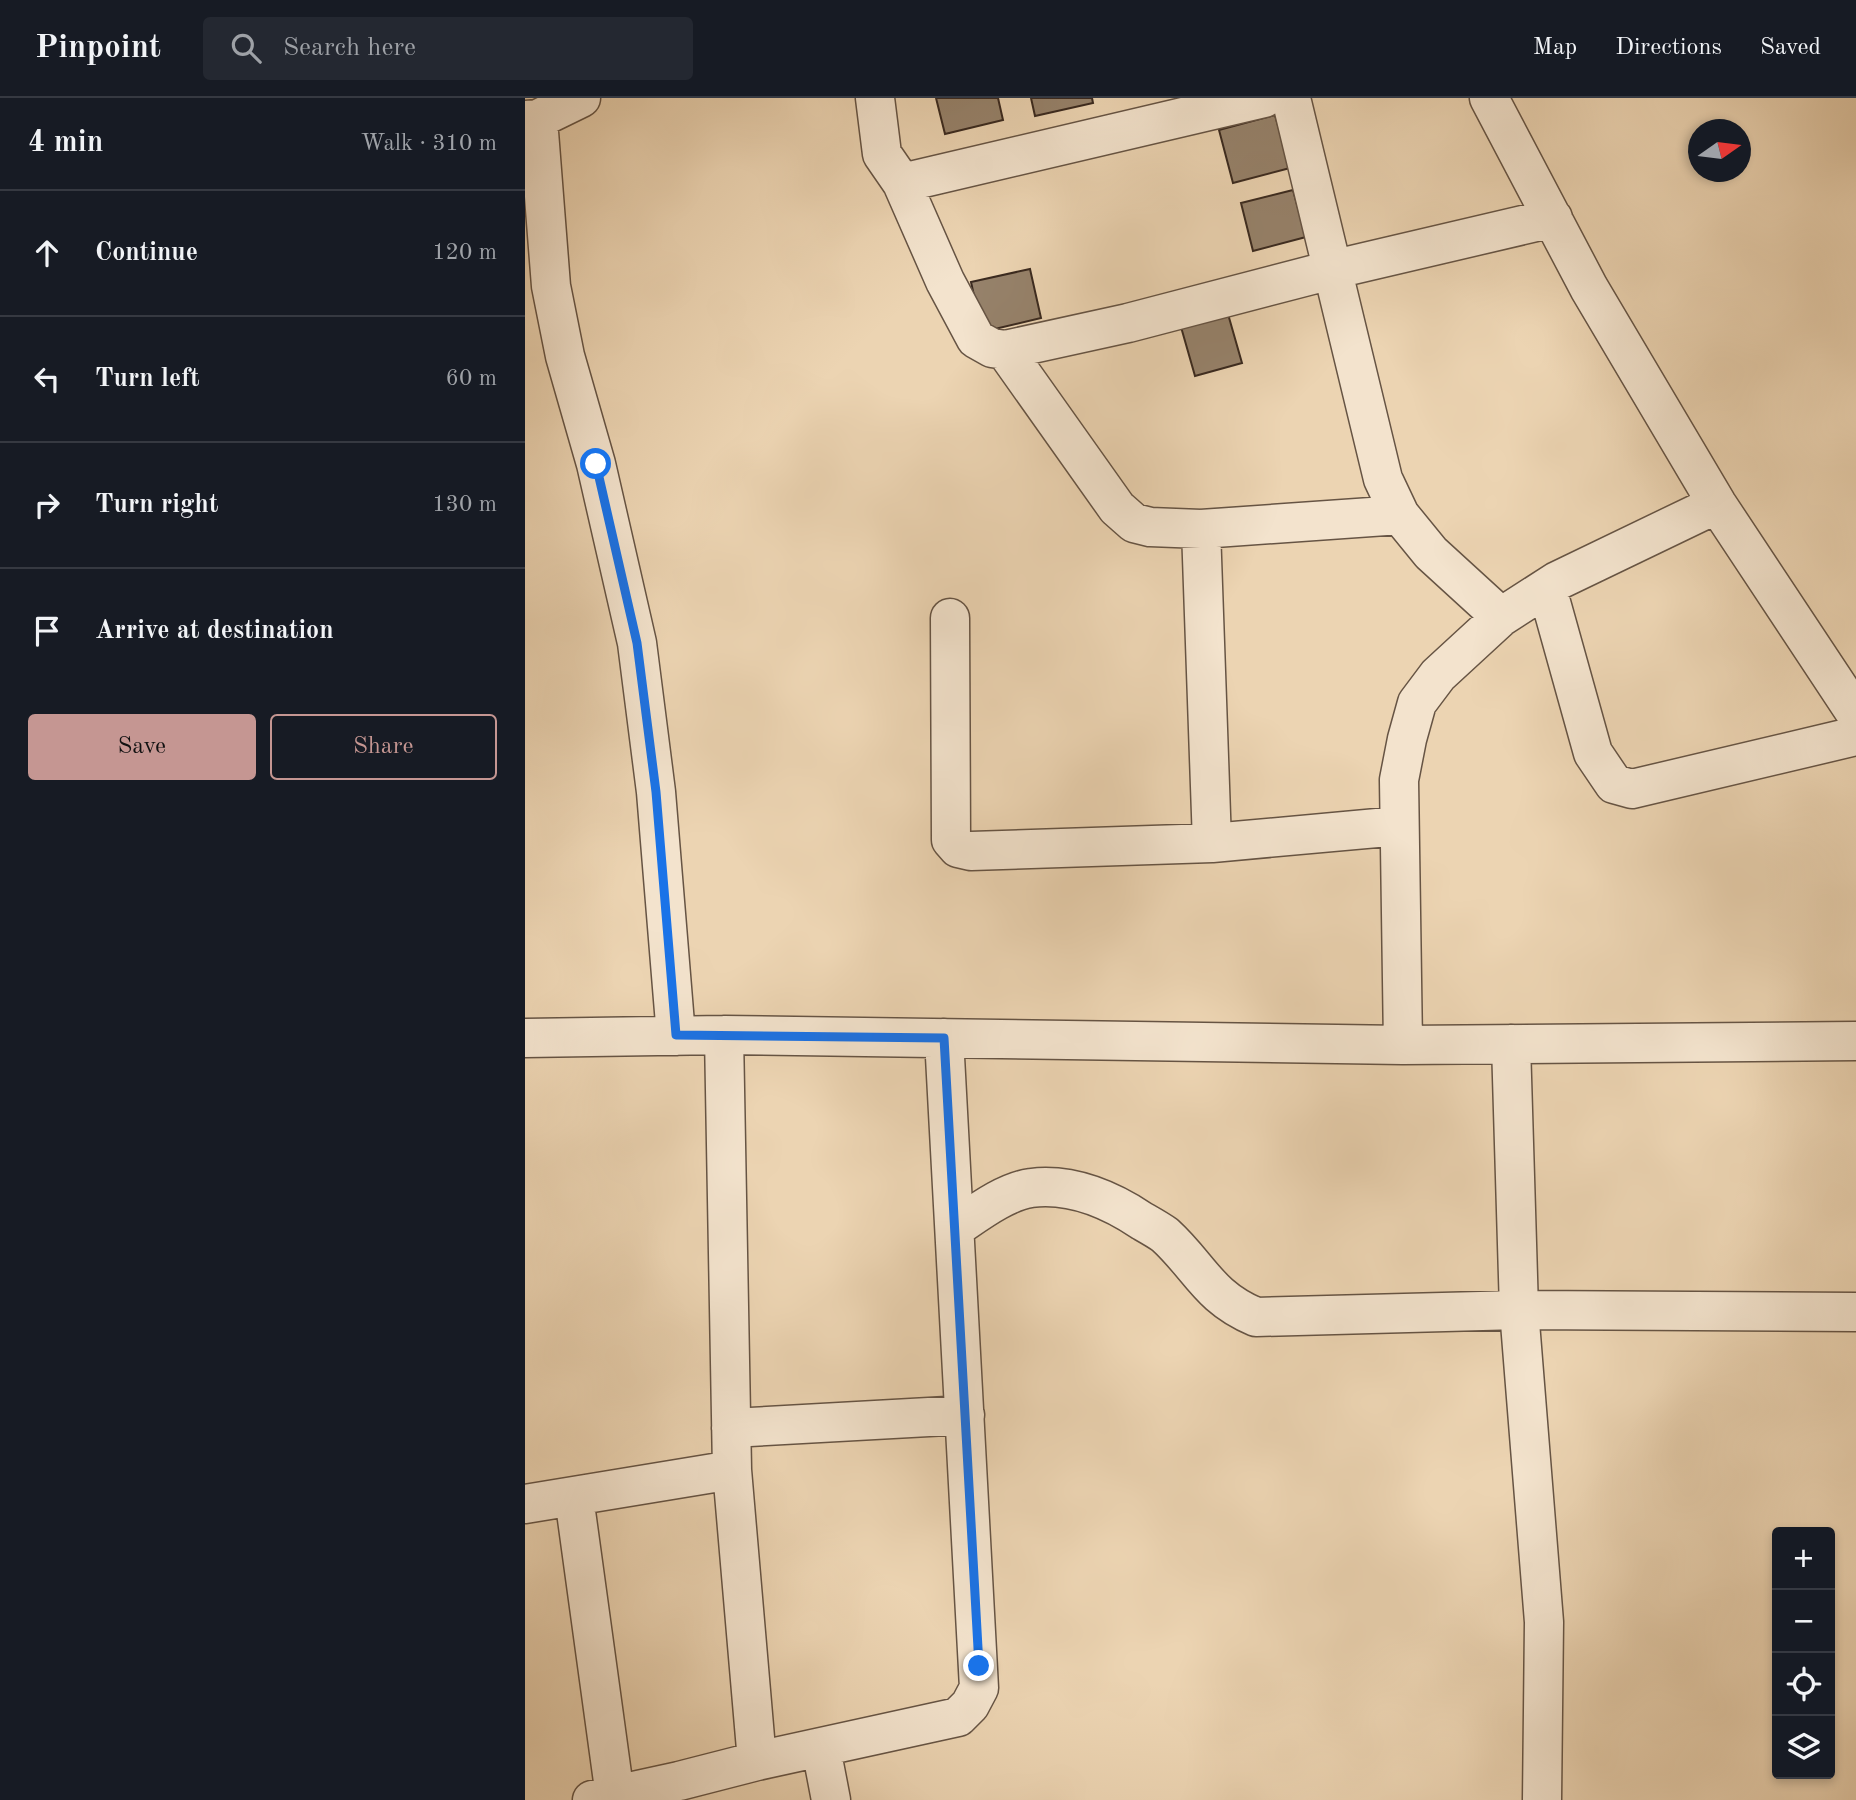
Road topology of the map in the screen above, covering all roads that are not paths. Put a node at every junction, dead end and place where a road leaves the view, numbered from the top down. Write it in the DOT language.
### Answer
graph roads {
  1 [pos="581,98"];
  2 [pos="875,98"];
  3 [pos="1264,98"];
  4 [pos="1291,98"];
  5 [pos="1489,98"];
  6 [pos="532,120"];
  7 [pos="902,183"];
  8 [pos="1553,218"];
  9 [pos="1332,270"];
  10 [pos="1005,350"];
  11 [pos="1717,504"];
  12 [pos="1400,516"];
  13 [pos="1202,529"];
  14 [pos="1547,588"];
  15 [pos="1501,617"];
  16 [pos="950,618"];
  17 [pos="1856,714"];
  18 [pos="1856,736"];
  19 [pos="1399,826"];
  20 [pos="1212,843"];
  21 [pos="676,1035"];
  22 [pos="724,1035"];
  23 [pos="525,1038"];
  24 [pos="944,1038"];
  25 [pos="1856,1041"];
  26 [pos="1511,1044"];
  27 [pos="1403,1045"];
  28 [pos="955,1228"];
  29 [pos="1519,1310"];
  30 [pos="1856,1312"];
  31 [pos="965,1415"];
  32 [pos="731,1428"];
  33 [pos="732,1470"];
  34 [pos="574,1497"];
  35 [pos="525,1504"];
  36 [pos="821,1748"];
  37 [pos="757,1761"];
  38 [pos="607,1799"];
  39 [pos="831,1800"];
  40 [pos="1542,1800"];
  1 -- 6 [label="street"];
  2 -- 7 [label="street"];
  3 -- 7 [label="street"];
  4 -- 9 [label="street"];
  5 -- 8 [label="street"];
  6 -- 21 [label="street"];
  7 -- 10 [label="street"];
  8 -- 9 [label="street"];
  8 -- 11 [label="street"];
  9 -- 10 [label="street"];
  9 -- 12 [label="street"];
  10 -- 13 [label="street"];
  11 -- 14 [label="street"];
  11 -- 17 [label="street"];
  12 -- 13 [label="street"];
  12 -- 15 [label="street"];
  13 -- 20 [label="street"];
  14 -- 15 [label="street"];
  14 -- 18 [label="street"];
  15 -- 19 [label="street"];
  16 -- 20 [label="street"];
  19 -- 20 [label="street"];
  19 -- 27 [label="street"];
  21 -- 22 [label="street"];
  21 -- 23 [label="street"];
  22 -- 24 [label="street"];
  22 -- 32 [label="street"];
  24 -- 27 [label="street"];
  24 -- 28 [label="street"];
  25 -- 26 [label="street"];
  26 -- 27 [label="street"];
  26 -- 29 [label="street"];
  28 -- 29 [label="street"];
  28 -- 31 [label="street"];
  29 -- 30 [label="street"];
  29 -- 40 [label="street"];
  31 -- 32 [label="street"];
  31 -- 36 [label="street"];
  32 -- 33 [label="street"];
  33 -- 34 [label="street"];
  33 -- 37 [label="street"];
  34 -- 35 [label="street"];
  34 -- 38 [label="street"];
  36 -- 37 [label="street"];
  36 -- 39 [label="street"];
  37 -- 38 [label="street"];
}
